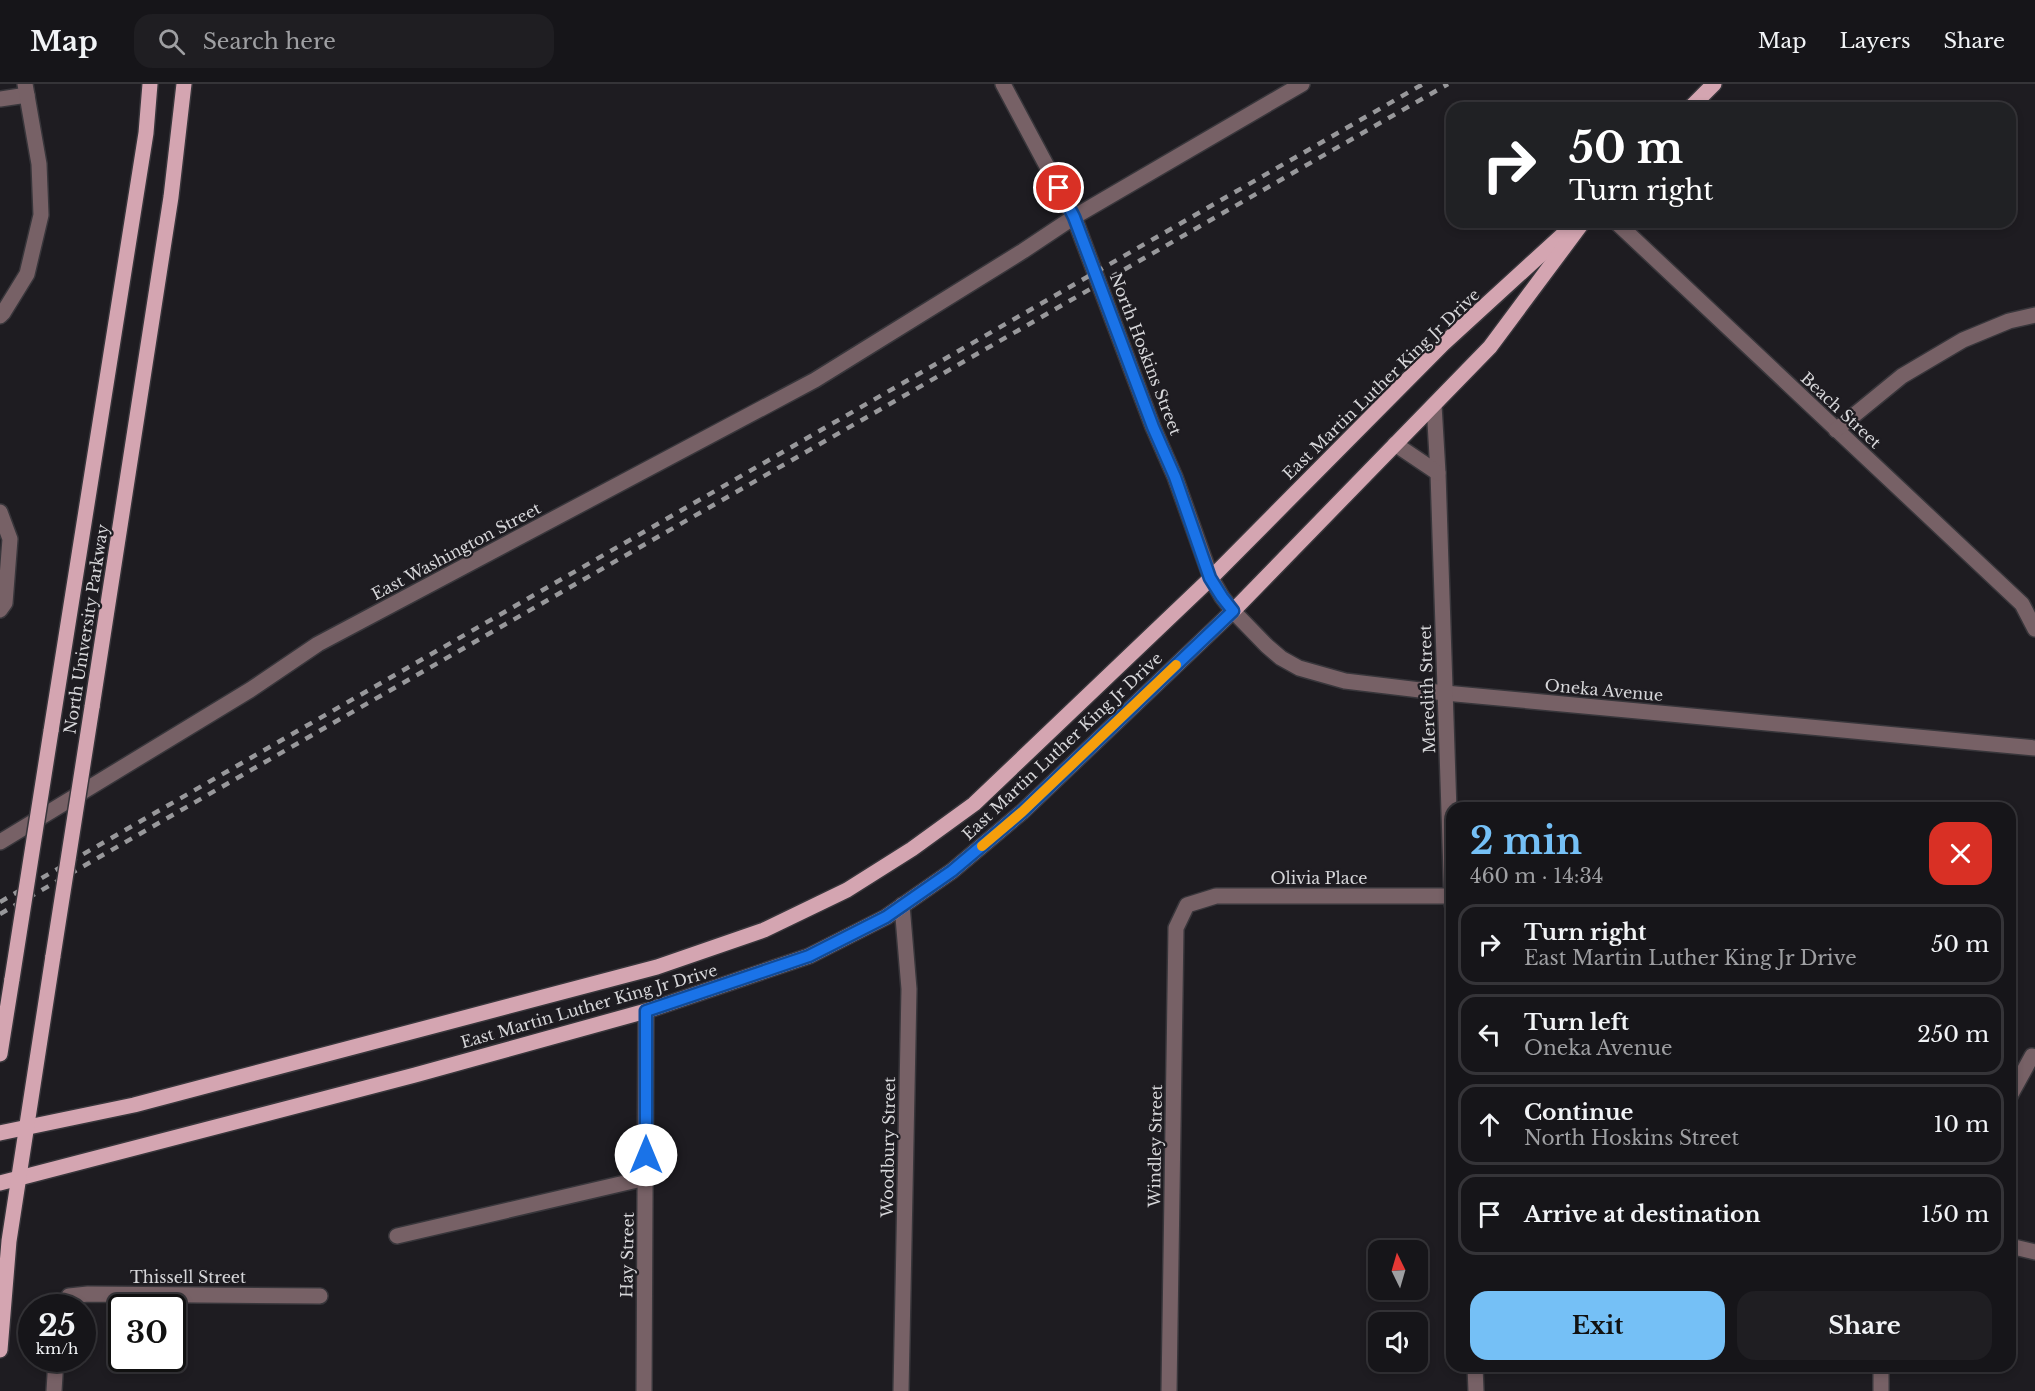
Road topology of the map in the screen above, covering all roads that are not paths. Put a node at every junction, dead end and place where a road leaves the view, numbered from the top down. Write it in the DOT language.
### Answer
graph roads {
  1 [pos="150,84"];
  2 [pos="184,84"];
  3 [pos="1003,84"];
  4 [pos="1302,84"];
  5 [pos="1714,84"];
  6 [pos="26,89"];
  7 [pos="0,99"];
  8 [pos="1696,102"];
  9 [pos="1074,217"];
  10 [pos="1570,228"];
  11 [pos="1578,228"];
  12 [pos="1622,228"];
  13 [pos="2035,315"];
  14 [pos="0,316"];
  15 [pos="1434,405"];
  16 [pos="1836,430"];
  17 [pos="1395,444"];
  18 [pos="1438,473"];
  19 [pos="0,512"];
  20 [pos="1210,578"];
  21 [pos="0,610"];
  22 [pos="1233,611"];
  23 [pos="2035,628"];
  24 [pos="1444,693"];
  25 [pos="2034,746"];
  26 [pos="1448,802"];
  27 [pos="0,842"];
  28 [pos="1446,896"];
  29 [pos="1187,904"];
  30 [pos="902,905"];
  31 [pos="646,1011"];
  32 [pos="0,1054"];
  33 [pos="2032,1056"];
  34 [pos="2016,1085"];
  35 [pos="27,1126"];
  36 [pos="0,1133"];
  37 [pos="646,1178"];
  38 [pos="18,1179"];
  39 [pos="0,1183"];
  40 [pos="397,1236"];
  41 [pos="2016,1247"];
  42 [pos="2035,1252"];
  43 [pos="96,1294"];
  44 [pos="320,1296"];
  45 [pos="0,1350"];
  46 [pos="55,1372"];
  47 [pos="1474,1372"];
  48 [pos="1881,1372"];
  49 [pos="54,1391"];
  50 [pos="644,1391"];
  51 [pos="901,1391"];
  52 [pos="1169,1391"];
  53 [pos="1476,1391"];
  54 [pos="1881,1391"];
  1 -- 32 [label="main road, North University Parkway, bridge"];
  2 -- 35 [label="main road, North University Parkway, bridge"];
  3 -- 9 [label="street, North Hoskins Street"];
  4 -- 9 [label="street, East Washington Street"];
  5 -- 8 [label="main road"];
  6 -- 7 [label="street"];
  6 -- 14 [label="street"];
  9 -- 20 [label="street, North Hoskins Street"];
  9 -- 27 [label="street, East Washington Street"];
  10 -- 20 [label="main road, East Martin Luther King Jr Drive"];
  11 -- 15 [label="main road, East Martin Luther King Jr Drive"];
  12 -- 16 [label="street, Beach Street"];
  13 -- 16 [label="street"];
  15 -- 17 [label="main road, East Martin Luther King Jr Drive"];
  15 -- 18 [label="street, Meredith Street"];
  16 -- 23 [label="street, Beach Street"];
  17 -- 18 [label="street"];
  17 -- 22 [label="main road, East Martin Luther King Jr Drive"];
  18 -- 24 [label="street, Meredith Street"];
  19 -- 21 [label="street"];
  20 -- 22 [label="street, Oneka Avenue"];
  20 -- 35 [label="main road, East Martin Luther King Jr Drive"];
  22 -- 24 [label="street, Oneka Avenue"];
  22 -- 30 [label="main road, East Martin Luther King Jr Drive"];
  24 -- 25 [label="street, Oneka Avenue"];
  24 -- 26 [label="street, Meredith Street"];
  28 -- 29 [label="street, Olivia Place"];
  29 -- 52 [label="street, Windley Street"];
  30 -- 31 [label="main road, East Martin Luther King Jr Drive"];
  30 -- 51 [label="street, Woodbury Street"];
  31 -- 37 [label="street, Hay Street"];
  31 -- 38 [label="main road, East Martin Luther King Jr Drive"];
  33 -- 34 [label="street"];
  35 -- 36 [label="main road, East Martin Luther King Jr Drive"];
  35 -- 38 [label="main road, North University Parkway"];
  37 -- 40 [label="street"];
  37 -- 50 [label="street, Hay Street"];
  38 -- 39 [label="main road, East Martin Luther King Jr Drive"];
  38 -- 45 [label="main road, North University Parkway"];
  41 -- 42 [label="street"];
  43 -- 44 [label="street, Thissell Street"];
  46 -- 49 [label="street"];
  47 -- 53 [label="street"];
  48 -- 54 [label="street"];
}
